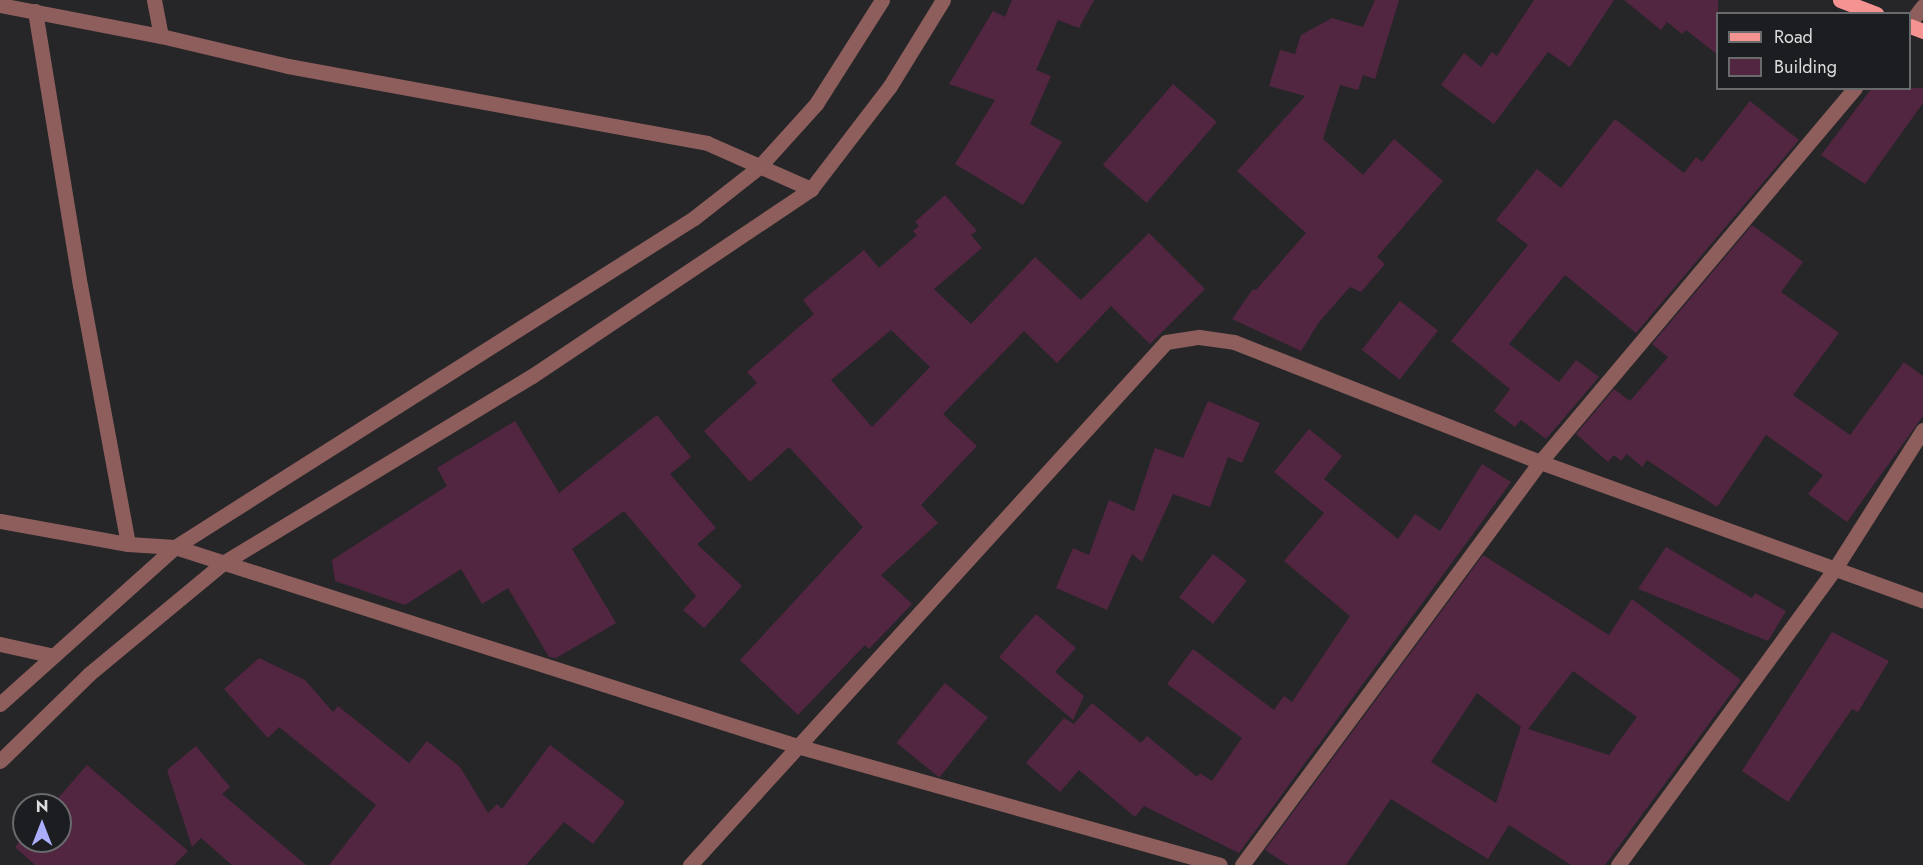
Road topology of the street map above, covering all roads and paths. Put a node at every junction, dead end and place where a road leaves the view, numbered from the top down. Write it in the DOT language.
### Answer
graph roads {
  1 [pos="154,0"];
  2 [pos="882,0"];
  3 [pos="943,0"];
  4 [pos="1840,0"];
  5 [pos="0,5"];
  6 [pos="1923,6"];
  7 [pos="35,11"];
  8 [pos="1871,12"];
  9 [pos="1911,24"];
  10 [pos="160,36"];
  11 [pos="1852,90"];
  12 [pos="759,167"];
  13 [pos="810,189"];
  14 [pos="1923,430"];
  15 [pos="1540,462"];
  16 [pos="0,520"];
  17 [pos="128,544"];
  18 [pos="175,547"];
  19 [pos="222,563"];
  20 [pos="1834,570"];
  21 [pos="1923,601"];
  22 [pos="0,644"];
  23 [pos="51,655"];
  24 [pos="0,704"];
  25 [pos="798,746"];
  26 [pos="0,761"];
  27 [pos="690,865"];
  28 [pos="1220,865"];
  29 [pos="1242,865"];
  30 [pos="1618,865"];
  1 -- 10 [label="street"];
  2 -- 12 [label="street"];
  3 -- 13 [label="street"];
  4 -- 8 [label="main road"];
  5 -- 7 [label="street"];
  6 -- 9 [label="street"];
  7 -- 10 [label="street"];
  7 -- 17 [label="street"];
  10 -- 12 [label="street"];
  11 -- 15 [label="street"];
  12 -- 13 [label="street"];
  12 -- 18 [label="street"];
  13 -- 19 [label="street"];
  14 -- 20 [label="street"];
  15 -- 20 [label="street"];
  15 -- 25 [label="street"];
  15 -- 29 [label="street"];
  16 -- 17 [label="street"];
  17 -- 18 [label="street"];
  18 -- 19 [label="street"];
  18 -- 23 [label="street"];
  19 -- 25 [label="street"];
  19 -- 26 [label="street"];
  20 -- 21 [label="street"];
  20 -- 30 [label="street"];
  22 -- 23 [label="street"];
  23 -- 24 [label="street"];
  25 -- 27 [label="street"];
  25 -- 28 [label="street"];
}
